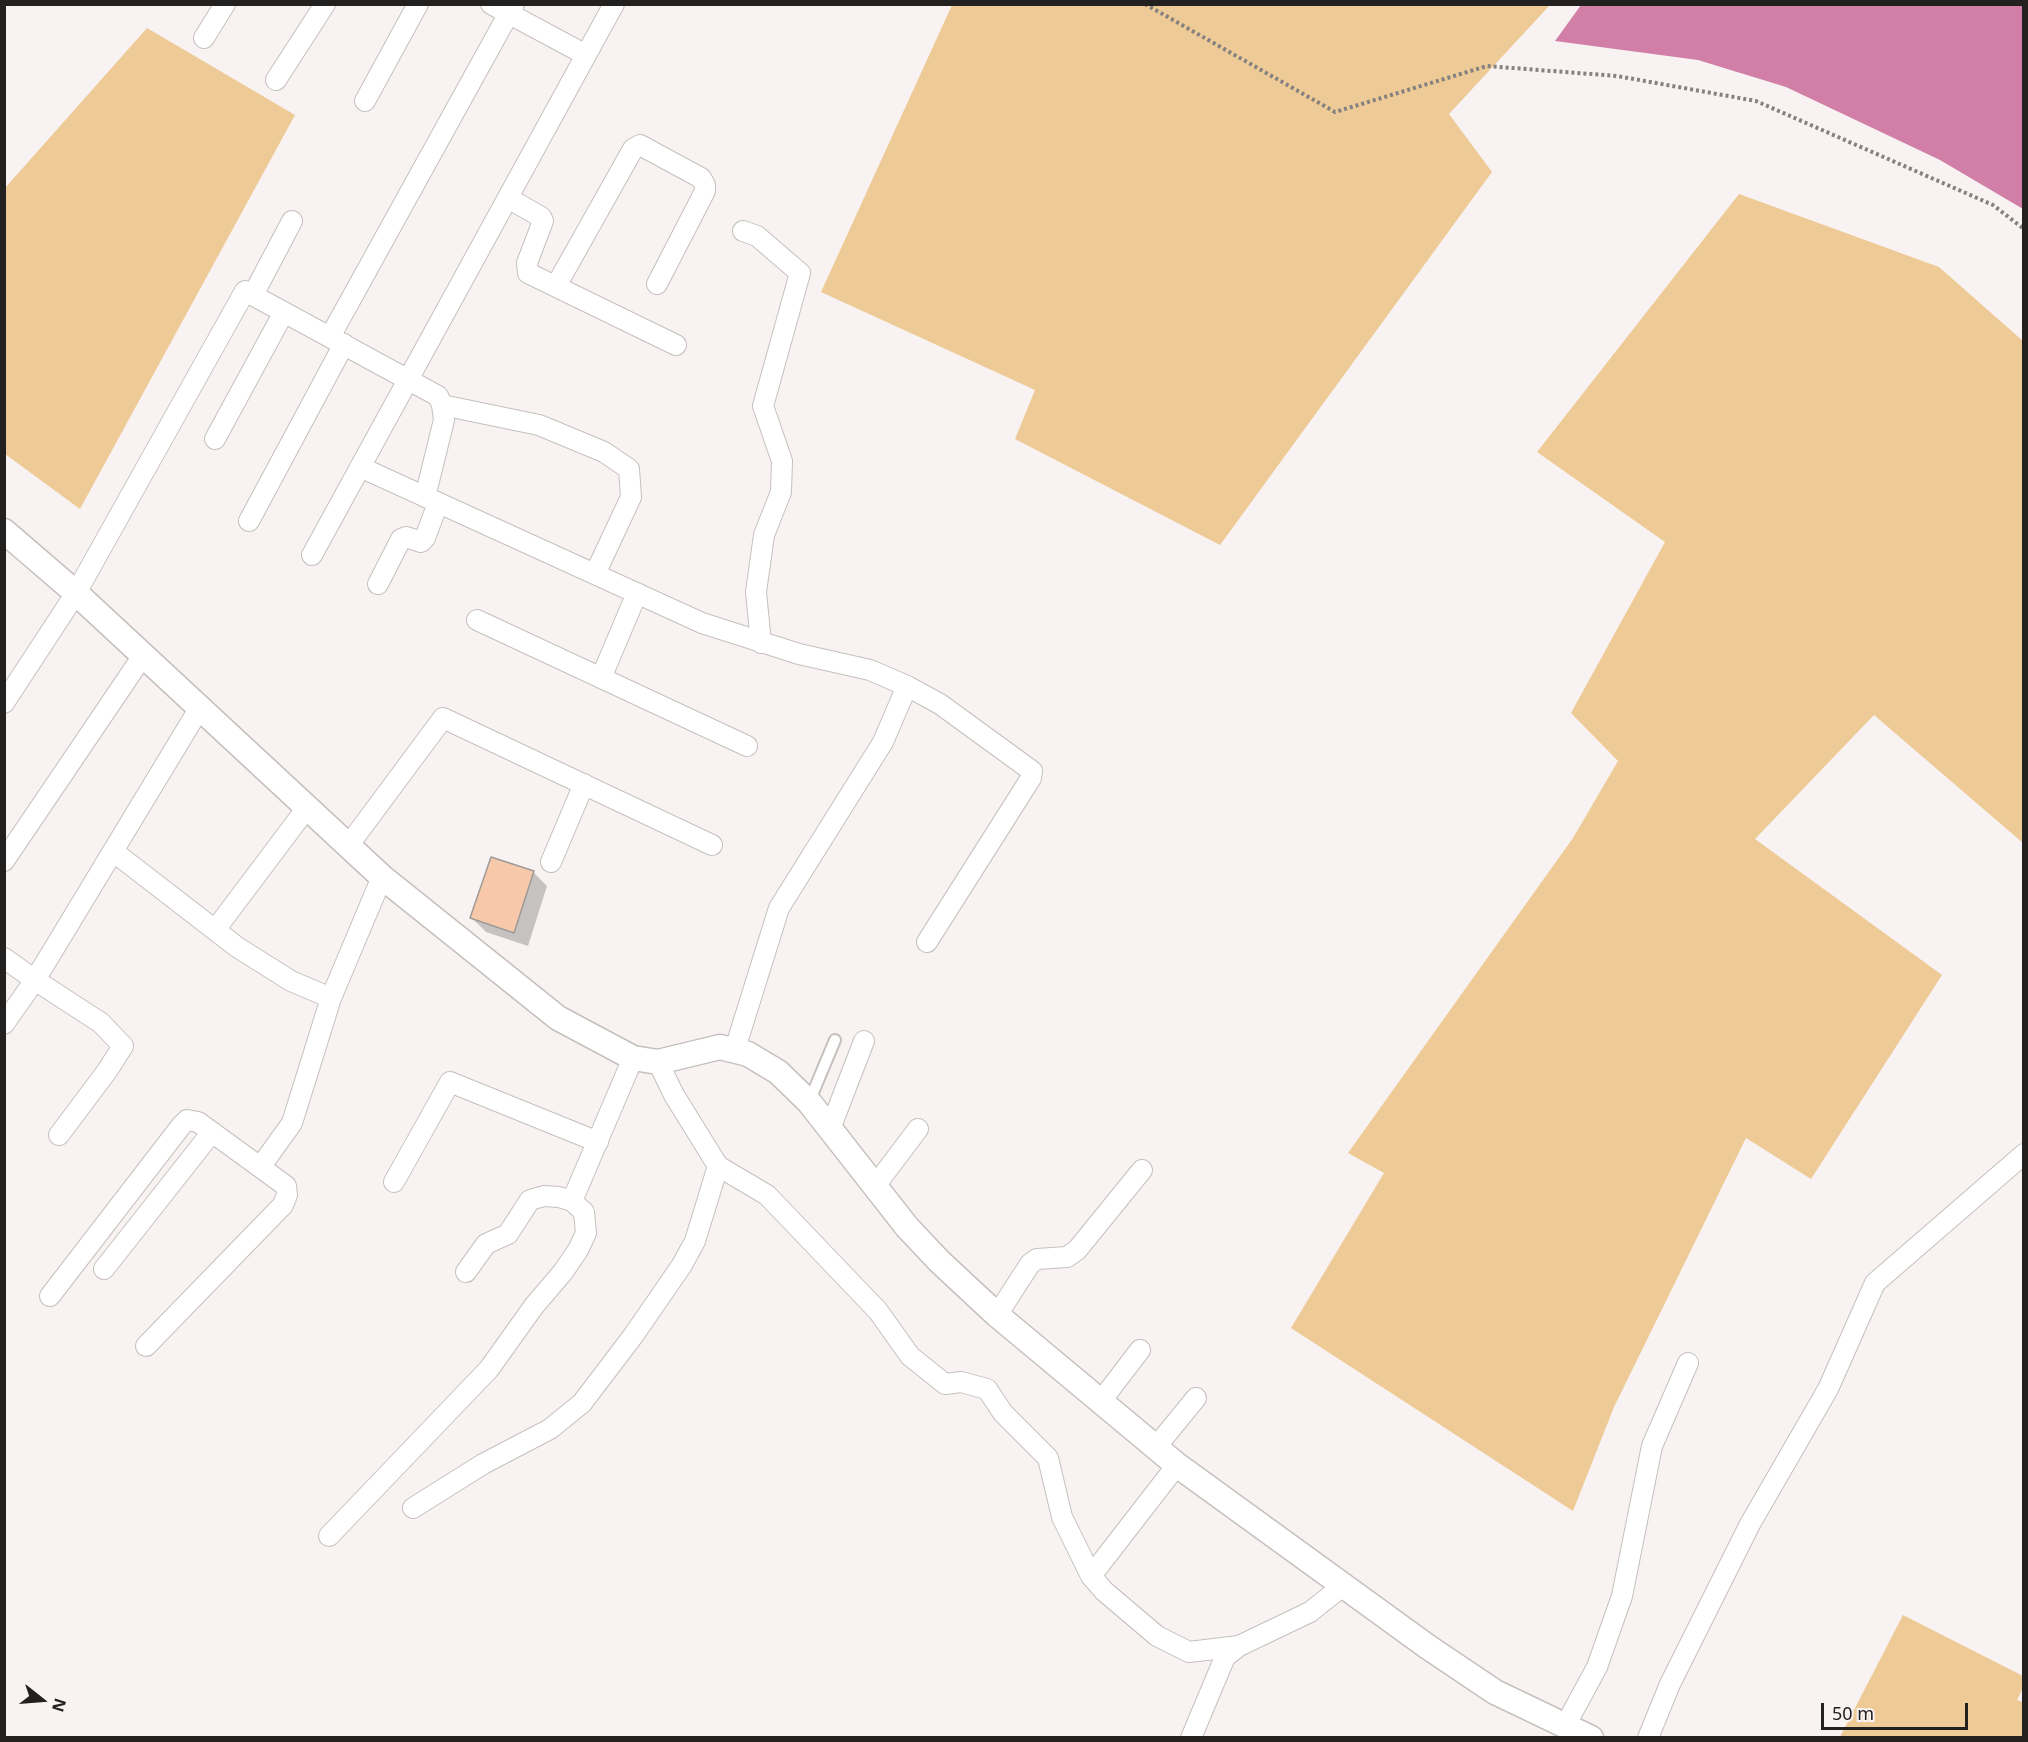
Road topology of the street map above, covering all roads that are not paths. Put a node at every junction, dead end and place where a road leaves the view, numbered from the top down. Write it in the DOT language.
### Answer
graph roads {
  1 [pos="225,4"];
  2 [pos="325,4"];
  3 [pos="418,4"];
  4 [pos="491,4"];
  5 [pos="614,4"];
  6 [pos="511,9"];
  7 [pos="204,38"];
  8 [pos="586,56"];
  9 [pos="276,80"];
  10 [pos="365,101"];
  11 [pos="508,198"];
  12 [pos="292,221"];
  13 [pos="743,231"];
  14 [pos="657,284"];
  15 [pos="556,286"];
  16 [pos="253,295"];
  17 [pos="284,312"];
  18 [pos="337,341"];
  19 [pos="676,345"];
  20 [pos="408,378"];
  21 [pos="442,405"];
  22 [pos="215,439"];
  23 [pos="360,467"];
  24 [pos="432,500"];
  25 [pos="249,521"];
  26 [pos="4,531"];
  27 [pos="312,555"];
  28 [pos="595,574"];
  29 [pos="378,584"];
  30 [pos="76,593"];
  31 [pos="637,593"];
  32 [pos="477,620"];
  33 [pos="761,642"];
  34 [pos="142,657"];
  35 [pos="601,678"];
  36 [pos="907,686"];
  37 [pos="4,703"];
  38 [pos="199,709"];
  39 [pos="747,746"];
  40 [pos="584,784"];
  41 [pos="306,809"];
  42 [pos="712,845"];
  43 [pos="348,846"];
  44 [pos="114,852"];
  45 [pos="4,861"];
  46 [pos="551,862"];
  47 [pos="382,877"];
  48 [pos="214,930"];
  49 [pos="927,942"];
  50 [pos="4,958"];
  51 [pos="35,980"];
  52 [pos="331,998"];
  53 [pos="4,1024"];
  54 [pos="835,1040"];
  55 [pos="864,1041"];
  56 [pos="735,1049"];
  57 [pos="633,1058"];
  58 [pos="658,1062"];
  59 [pos="809,1102"];
  60 [pos="830,1129"];
  61 [pos="918,1129"];
  62 [pos="212,1132"];
  63 [pos="59,1135"];
  64 [pos="597,1142"];
  65 [pos="2024,1154"];
  66 [pos="261,1166"];
  67 [pos="718,1166"];
  68 [pos="1142,1170"];
  69 [pos="394,1182"];
  70 [pos="875,1186"];
  71 [pos="572,1201"];
  72 [pos="104,1269"];
  73 [pos="466,1272"];
  74 [pos="50,1296"];
  75 [pos="997,1315"];
  76 [pos="146,1346"];
  77 [pos="1140,1350"];
  78 [pos="1688,1363"];
  79 [pos="1196,1398"];
  80 [pos="1101,1401"];
  81 [pos="1156,1447"];
  82 [pos="1177,1465"];
  83 [pos="413,1508"];
  84 [pos="329,1536"];
  85 [pos="1091,1576"];
  86 [pos="1344,1585"];
  87 [pos="1239,1646"];
  88 [pos="1565,1726"];
  89 [pos="1191,1737"];
  90 [pos="1591,1737"];
  91 [pos="1648,1737"];
  1 -- 7 [label="street"];
  2 -- 9 [label="street"];
  3 -- 10 [label="street"];
  4 -- 6 [label="street"];
  5 -- 8 [label="street"];
  6 -- 8 [label="street"];
  6 -- 18 [label="street"];
  8 -- 11 [label="street"];
  11 -- 15 [label="street"];
  11 -- 20 [label="street"];
  12 -- 16 [label="street"];
  13 -- 33 [label="street"];
  14 -- 15 [label="street"];
  15 -- 19 [label="street"];
  16 -- 17 [label="street"];
  16 -- 30 [label="street"];
  17 -- 18 [label="street"];
  17 -- 22 [label="street"];
  18 -- 20 [label="street"];
  18 -- 25 [label="street"];
  20 -- 21 [label="street"];
  20 -- 23 [label="street"];
  21 -- 24 [label="street"];
  21 -- 28 [label="street"];
  23 -- 24 [label="street"];
  23 -- 27 [label="street"];
  24 -- 28 [label="street"];
  24 -- 29 [label="street"];
  26 -- 30 [label="street"];
  28 -- 31 [label="street"];
  30 -- 34 [label="street"];
  30 -- 37 [label="street"];
  31 -- 33 [label="street"];
  31 -- 35 [label="street"];
  32 -- 35 [label="street"];
  33 -- 36 [label="street"];
  34 -- 38 [label="street"];
  34 -- 45 [label="street"];
  35 -- 39 [label="street"];
  36 -- 49 [label="street"];
  36 -- 56 [label="street"];
  38 -- 41 [label="street"];
  38 -- 44 [label="street"];
  40 -- 42 [label="street"];
  40 -- 43 [label="street"];
  40 -- 46 [label="street"];
  41 -- 43 [label="street"];
  41 -- 48 [label="street"];
  43 -- 47 [label="street"];
  44 -- 48 [label="street"];
  44 -- 51 [label="street"];
  47 -- 52 [label="street"];
  47 -- 57 [label="street"];
  48 -- 52 [label="street"];
  50 -- 51 [label="street"];
  51 -- 53 [label="street"];
  51 -- 63 [label="street"];
  52 -- 66 [label="street"];
  54 -- 59 [label="lane"];
  55 -- 60 [label="street"];
  56 -- 58 [label="street"];
  56 -- 59 [label="street"];
  57 -- 58 [label="street"];
  57 -- 64 [label="street"];
  58 -- 67 [label="street"];
  59 -- 60 [label="street"];
  60 -- 70 [label="street"];
  61 -- 70 [label="street"];
  62 -- 66 [label="street"];
  62 -- 72 [label="street"];
  62 -- 74 [label="street"];
  64 -- 69 [label="street"];
  64 -- 71 [label="street"];
  65 -- 91 [label="street"];
  66 -- 76 [label="street"];
  67 -- 83 [label="street"];
  67 -- 85 [label="street"];
  68 -- 75 [label="street"];
  70 -- 75 [label="street"];
  71 -- 73 [label="street"];
  71 -- 84 [label="street"];
  75 -- 80 [label="street"];
  77 -- 80 [label="street"];
  78 -- 88 [label="street"];
  79 -- 81 [label="street"];
  80 -- 81 [label="street"];
  81 -- 82 [label="street"];
  82 -- 85 [label="street"];
  82 -- 86 [label="street"];
  85 -- 87 [label="street"];
  86 -- 87 [label="street"];
  86 -- 88 [label="street"];
  87 -- 89 [label="street"];
  88 -- 90 [label="street"];
}
